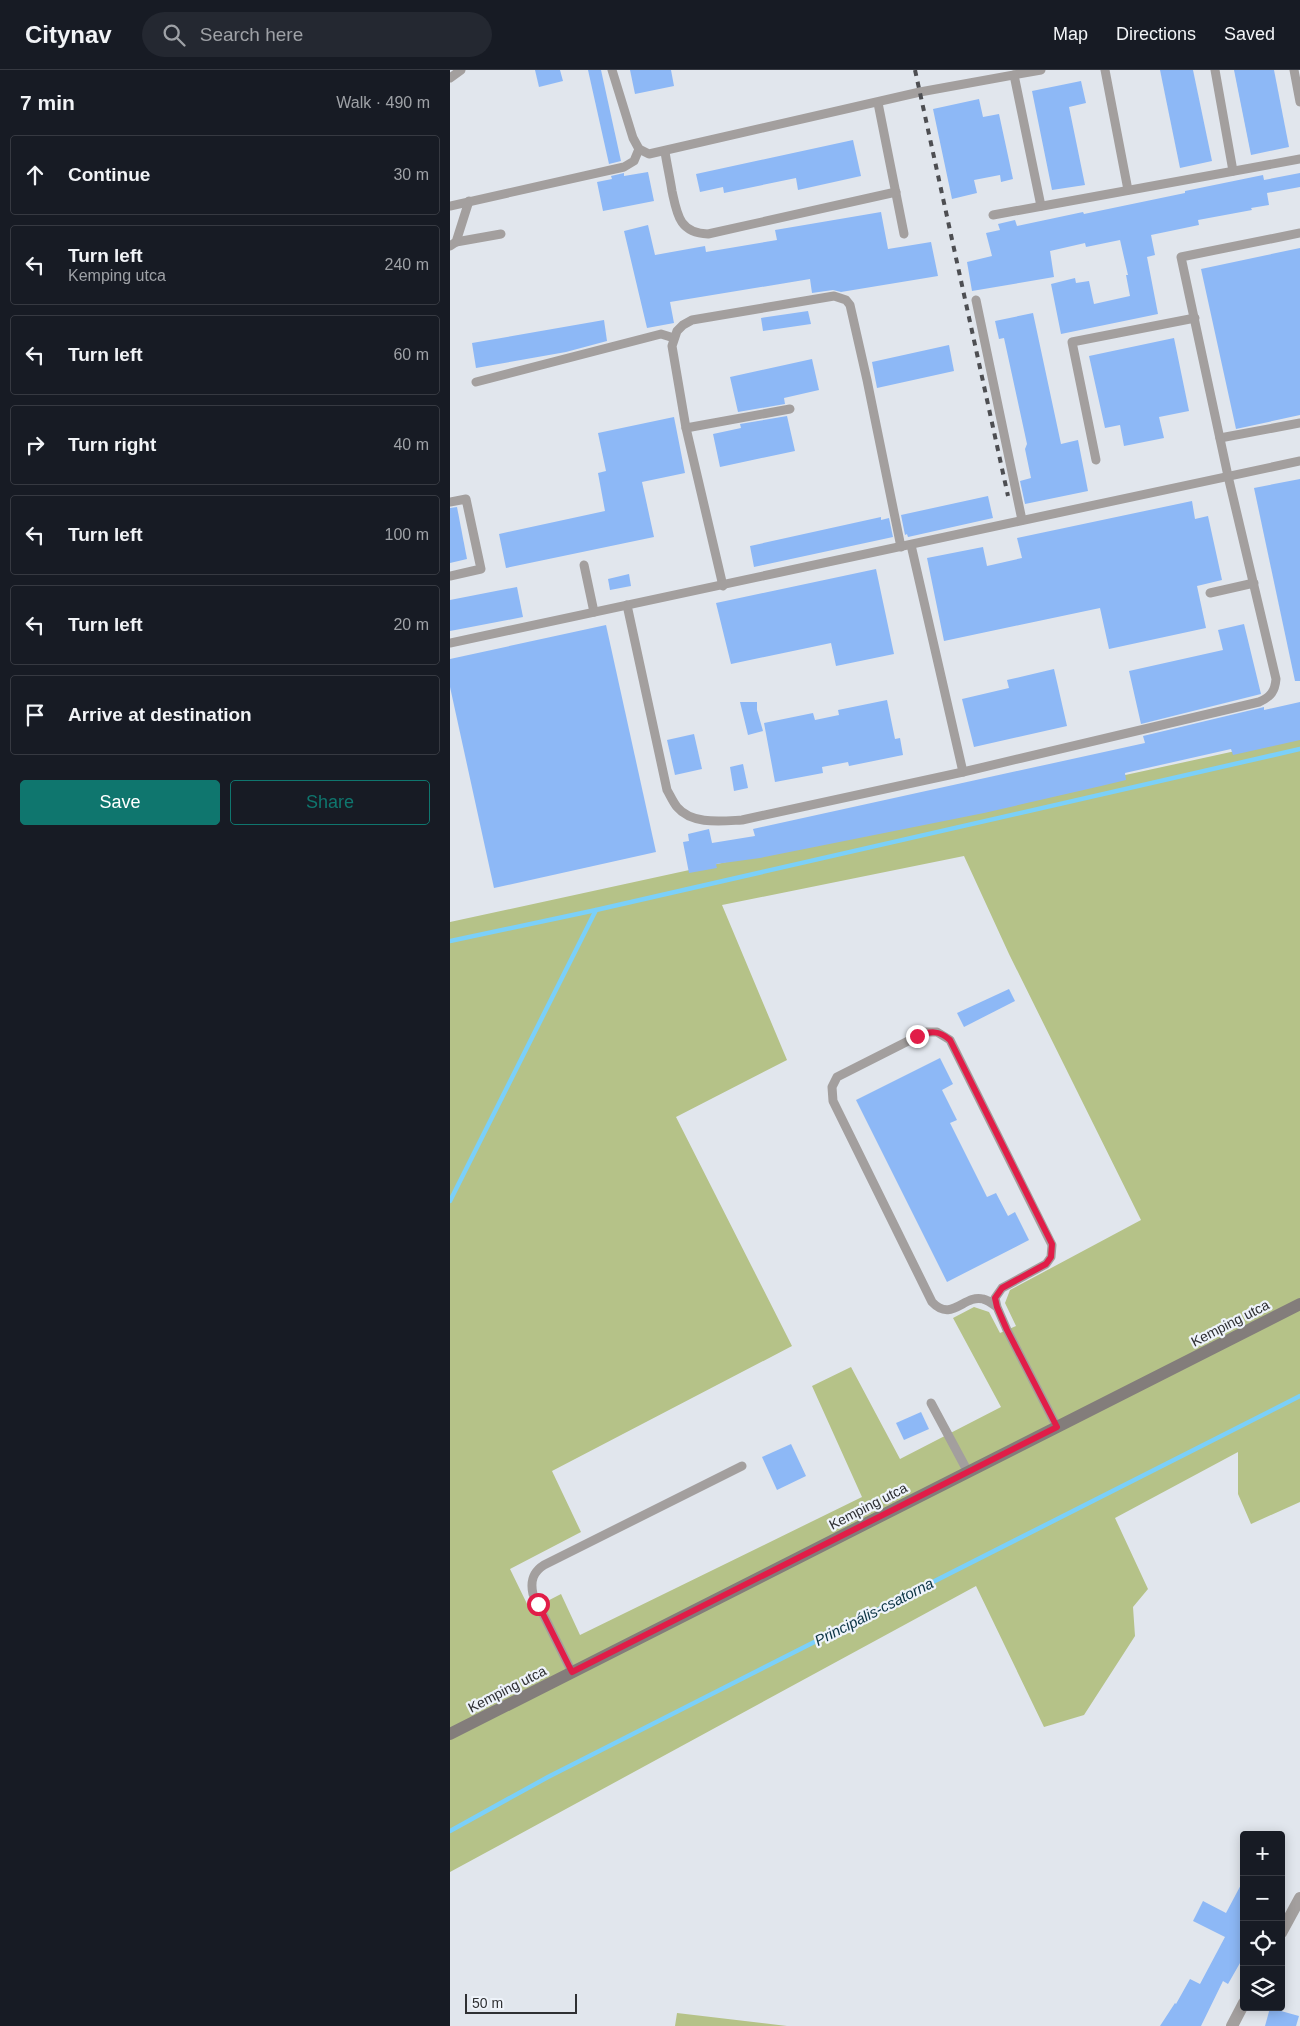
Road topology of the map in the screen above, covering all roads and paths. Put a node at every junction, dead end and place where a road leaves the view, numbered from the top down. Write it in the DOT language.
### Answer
graph roads {
  1 [pos="461,70"];
  2 [pos="612,70"];
  3 [pos="1041,70"];
  4 [pos="1106,70"];
  5 [pos="1214,70"];
  6 [pos="1294,70"];
  7 [pos="1014,75"];
  8 [pos="450,78"];
  9 [pos="1300,102"];
  10 [pos="878,103"];
  11 [pos="639,149"];
  12 [pos="664,152"];
  13 [pos="1300,159"];
  14 [pos="1233,171"];
  15 [pos="1128,190"];
  16 [pos="896,192"];
  17 [pos="469,201"];
  18 [pos="450,206"];
  19 [pos="1041,206"];
  20 [pos="993,214"];
  21 [pos="1300,233"];
  22 [pos="501,234"];
  23 [pos="904,234"];
  24 [pos="453,244"];
  25 [pos="976,300"];
  26 [pos="1195,318"];
  27 [pos="674,338"];
  28 [pos="476,382"];
  29 [pos="790,409"];
  30 [pos="1300,423"];
  31 [pos="686,428"];
  32 [pos="1220,438"];
  33 [pos="1096,460"];
  34 [pos="1300,461"];
  35 [pos="1228,476"];
  36 [pos="450,502"];
  37 [pos="1022,520"];
  38 [pos="911,545"];
  39 [pos="901,547"];
  40 [pos="584,565"];
  41 [pos="450,576"];
  42 [pos="1254,583"];
  43 [pos="723,586"];
  44 [pos="1210,593"];
  45 [pos="627,605"];
  46 [pos="594,612"];
  47 [pos="450,643"];
  48 [pos="963,772"];
  49 [pos="1300,1304"];
  50 [pos="997,1307"];
  51 [pos="931,1403"];
  52 [pos="1057,1427"];
  53 [pos="742,1466"];
  54 [pos="968,1472"];
  55 [pos="572,1672"];
  56 [pos="450,1734"];
  57 [pos="1300,1898"];
  58 [pos="1285,1926"];
  59 [pos="1240,2011"];
  60 [pos="1232,2026"];
  1 -- 8 [label="lane"];
  2 -- 11 [label="lane"];
  3 -- 7 [label="lane"];
  4 -- 15 [label="lane"];
  5 -- 14 [label="lane"];
  6 -- 9 [label="lane"];
  7 -- 10 [label="lane"];
  7 -- 19 [label="lane"];
  10 -- 12 [label="lane"];
  10 -- 16 [label="lane"];
  11 -- 12 [label="lane"];
  11 -- 17 [label="lane"];
  12 -- 16 [label="lane"];
  13 -- 14 [label="lane"];
  14 -- 15 [label="lane"];
  15 -- 19 [label="lane"];
  16 -- 23 [label="lane"];
  17 -- 18 [label="lane"];
  17 -- 24 [label="lane"];
  19 -- 20 [label="lane"];
  21 -- 26 [label="lane"];
  22 -- 24 [label="lane"];
  25 -- 37 [label="lane"];
  26 -- 32 [label="lane"];
  26 -- 33 [label="lane"];
  27 -- 28 [label="lane"];
  27 -- 31 [label="lane"];
  27 -- 39 [label="lane"];
  29 -- 31 [label="lane"];
  30 -- 32 [label="lane"];
  31 -- 43 [label="lane"];
  32 -- 35 [label="lane"];
  34 -- 35 [label="lane"];
  35 -- 37 [label="lane"];
  35 -- 42 [label="lane"];
  36 -- 41 [label="lane"];
  37 -- 38 [label="lane"];
  38 -- 39 [label="lane"];
  38 -- 48 [label="lane"];
  39 -- 43 [label="lane"];
  40 -- 46 [label="lane"];
  42 -- 44 [label="lane"];
  42 -- 48 [label="lane"];
  43 -- 45 [label="lane"];
  45 -- 46 [label="lane"];
  45 -- 48 [label="lane"];
  46 -- 47 [label="lane"];
  49 -- 52 [label="main road, Kemping utca"];
  50 -- 50 [label="lane"];
  50 -- 52 [label="lane"];
  51 -- 54 [label="lane"];
  52 -- 54 [label="main road, Kemping utca"];
  53 -- 55 [label="lane"];
  54 -- 55 [label="main road, Kemping utca"];
  55 -- 56 [label="main road, Kemping utca"];
  57 -- 58 [label="street"];
  59 -- 60 [label="street"];
}
